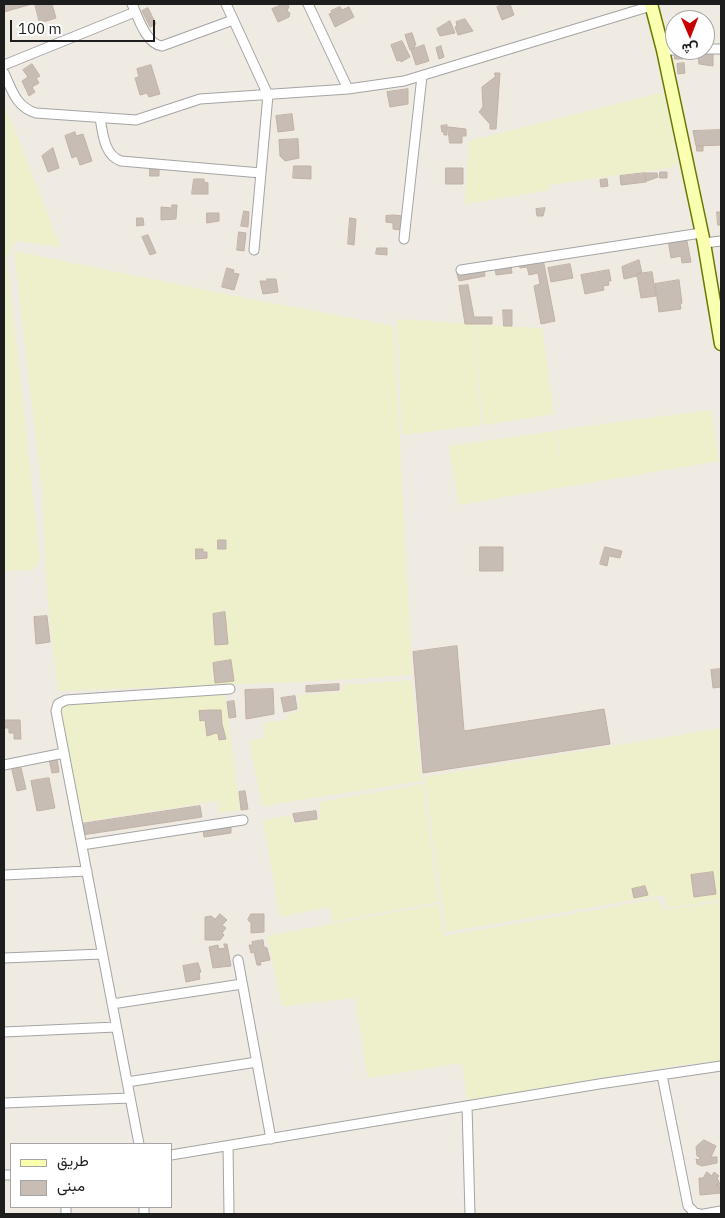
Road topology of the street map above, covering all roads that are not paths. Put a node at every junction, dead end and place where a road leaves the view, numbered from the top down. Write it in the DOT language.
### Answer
graph roads {
  1 [pos="226,4"];
  2 [pos="308,4"];
  3 [pos="651,5"];
  4 [pos="133,8"];
  5 [pos="233,20"];
  6 [pos="665,40"];
  7 [pos="671,60"];
  8 [pos="4,65"];
  9 [pos="4,73"];
  10 [pos="422,76"];
  11 [pos="348,90"];
  12 [pos="268,95"];
  13 [pos="100,118"];
  14 [pos="261,173"];
  15 [pos="703,238"];
  16 [pos="404,239"];
  17 [pos="721,241"];
  18 [pos="254,250"];
  19 [pos="461,270"];
  20 [pos="721,344"];
  21 [pos="230,689"];
  22 [pos="64,753"];
  23 [pos="4,765"];
  24 [pos="243,820"];
  25 [pos="82,845"];
  26 [pos="86,870"];
  27 [pos="4,875"];
  28 [pos="102,954"];
  29 [pos="4,958"];
  30 [pos="238,960"];
  31 [pos="242,984"];
  32 [pos="112,1004"];
  33 [pos="116,1027"];
  34 [pos="4,1032"];
  35 [pos="257,1062"];
  36 [pos="721,1066"];
  37 [pos="662,1075"];
  38 [pos="127,1082"];
  39 [pos="130,1098"];
  40 [pos="4,1103"];
  41 [pos="467,1106"];
  42 [pos="271,1139"];
  43 [pos="140,1143"];
  44 [pos="228,1146"];
  45 [pos="172,1155"];
  46 [pos="721,1211"];
  47 [pos="229,1214"];
  48 [pos="470,1214"];
  49 [pos="700,1214"];
  50 [pos="704,1214"];
  1 -- 5 [label="street"];
  2 -- 11 [label="street"];
  3 -- 6 [label="main road"];
  3 -- 10 [label="street"];
  4 -- 5 [label="street"];
  4 -- 8 [label="street"];
  5 -- 12 [label="street"];
  7 -- 15 [label="main road"];
  9 -- 13 [label="street"];
  10 -- 11 [label="street"];
  10 -- 16 [label="street"];
  11 -- 12 [label="street"];
  12 -- 13 [label="street"];
  12 -- 14 [label="street"];
  13 -- 14 [label="street"];
  14 -- 18 [label="street"];
  15 -- 17 [label="street"];
  15 -- 19 [label="street"];
  15 -- 20 [label="main road"];
  21 -- 22 [label="street"];
  22 -- 23 [label="street"];
  22 -- 25 [label="street"];
  24 -- 25 [label="street"];
  25 -- 26 [label="street"];
  26 -- 27 [label="street"];
  26 -- 28 [label="street"];
  28 -- 29 [label="street"];
  28 -- 32 [label="street"];
  30 -- 31 [label="street"];
  31 -- 32 [label="street"];
  31 -- 35 [label="street"];
  32 -- 33 [label="street"];
  33 -- 34 [label="street"];
  33 -- 38 [label="street"];
  35 -- 38 [label="street"];
  35 -- 42 [label="street"];
  36 -- 37 [label="street"];
  37 -- 41 [label="street"];
  37 -- 49 [label="street"];
  38 -- 39 [label="street"];
  39 -- 40 [label="street"];
  39 -- 43 [label="street"];
  41 -- 42 [label="street"];
  41 -- 48 [label="street"];
  42 -- 44 [label="street"];
  44 -- 45 [label="street"];
  44 -- 47 [label="street"];
  46 -- 50 [label="street"];
}
